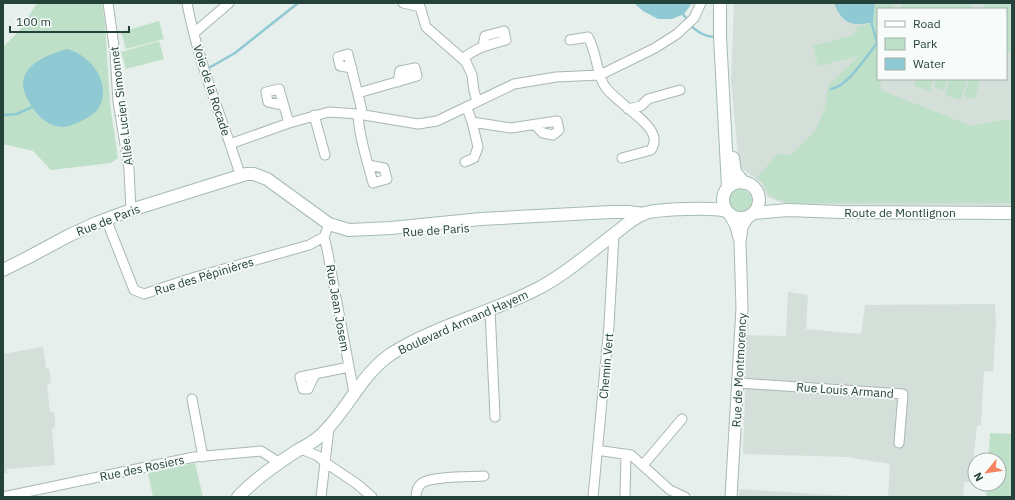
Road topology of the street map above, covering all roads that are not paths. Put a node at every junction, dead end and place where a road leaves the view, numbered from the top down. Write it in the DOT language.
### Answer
graph roads {
  1 [pos="108,3"];
  2 [pos="187,3"];
  3 [pos="229,3"];
  4 [pos="402,3"];
  5 [pos="702,3"];
  6 [pos="720,3"];
  7 [pos="726,3"];
  8 [pos="419,5"];
  9 [pos="194,33"];
  10 [pos="570,40"];
  11 [pos="483,46"];
  12 [pos="463,59"];
  13 [pos="352,68"];
  14 [pos="600,75"];
  15 [pos="398,82"];
  16 [pos="680,90"];
  17 [pos="358,93"];
  18 [pos="477,101"];
  19 [pos="283,105"];
  20 [pos="466,108"];
  21 [pos="628,109"];
  22 [pos="360,114"];
  23 [pos="314,115"];
  24 [pos="472,122"];
  25 [pos="289,123"];
  26 [pos="535,125"];
  27 [pos="230,144"];
  28 [pos="325,155"];
  29 [pos="622,158"];
  30 [pos="466,162"];
  31 [pos="368,165"];
  32 [pos="241,176"];
  33 [pos="744,183"];
  34 [pos="726,191"];
  35 [pos="758,196"];
  36 [pos="697,208"];
  37 [pos="131,210"];
  38 [pos="788,210"];
  39 [pos="728,213"];
  40 [pos="1012,213"];
  41 [pos="644,214"];
  42 [pos="751,215"];
  43 [pos="106,219"];
  44 [pos="630,222"];
  45 [pos="327,230"];
  46 [pos="614,234"];
  47 [pos="740,242"];
  48 [pos="3,270"];
  49 [pos="490,309"];
  50 [pos="349,367"];
  51 [pos="316,374"];
  52 [pos="738,383"];
  53 [pos="354,393"];
  54 [pos="192,399"];
  55 [pos="495,418"];
  56 [pos="682,419"];
  57 [pos="329,428"];
  58 [pos="899,443"];
  59 [pos="301,449"];
  60 [pos="603,451"];
  61 [pos="626,454"];
  62 [pos="203,457"];
  63 [pos="280,463"];
  64 [pos="326,463"];
  65 [pos="643,465"];
  66 [pos="484,476"];
  67 [pos="3,497"];
  68 [pos="238,497"];
  69 [pos="321,497"];
  70 [pos="372,497"];
  71 [pos="416,497"];
  72 [pos="594,497"];
  73 [pos="625,497"];
  74 [pos="685,497"];
  75 [pos="731,497"];
  1 -- 37 [label="street, Allée Lucien Simonnet"];
  2 -- 9 [label="street, Voie de la Rocade"];
  3 -- 9 [label="street"];
  4 -- 8 [label="street"];
  5 -- 14 [label="street, Voie de la Rocade"];
  6 -- 34 [label="main road"];
  7 -- 33 [label="main road"];
  8 -- 12 [label="street"];
  9 -- 27 [label="street, Voie de la Rocade"];
  10 -- 14 [label="street"];
  11 -- 12 [label="street"];
  12 -- 18 [label="street"];
  13 -- 17 [label="street"];
  14 -- 18 [label="street, Voie de la Rocade"];
  14 -- 21 [label="street"];
  15 -- 17 [label="street"];
  16 -- 21 [label="street"];
  17 -- 22 [label="street"];
  18 -- 20 [label="street, Voie de la Rocade"];
  19 -- 25 [label="street"];
  20 -- 22 [label="street, Voie de la Rocade"];
  20 -- 24 [label="street"];
  21 -- 29 [label="street"];
  22 -- 23 [label="street, Voie de la Rocade"];
  22 -- 31 [label="street"];
  23 -- 25 [label="street, Voie de la Rocade"];
  23 -- 28 [label="street"];
  24 -- 26 [label="street"];
  24 -- 30 [label="street"];
  25 -- 27 [label="street, Voie de la Rocade"];
  27 -- 32 [label="street"];
  32 -- 37 [label="main road, Rue de Paris"];
  32 -- 45 [label="main road, Rue de Paris"];
  33 -- 34 [label="main road"];
  33 -- 35 [label="main road"];
  34 -- 36 [label="main road, Rue de Paris"];
  34 -- 39 [label="main road"];
  35 -- 38 [label="main road, Route de Montlignon"];
  35 -- 42 [label="main road"];
  36 -- 39 [label="main road, Rue de Paris"];
  36 -- 41 [label="main road, Rue de Paris"];
  37 -- 43 [label="main road, Rue de Paris"];
  38 -- 40 [label="main road, Route de Montlignon"];
  38 -- 42 [label="main road, Route de Montlignon"];
  39 -- 42 [label="main road"];
  39 -- 47 [label="street, Rue de Montmorency"];
  41 -- 44 [label="main road, Rue de Paris"];
  41 -- 45 [label="main road, Rue de Paris"];
  42 -- 47 [label="street, Rue de Montmorency"];
  43 -- 45 [label="street, Rue des Pépinières"];
  43 -- 48 [label="main road, Rue de Paris"];
  44 -- 45 [label="main road, Rue de Paris"];
  44 -- 46 [label="main road, Boulevard Armand Hayem"];
  45 -- 50 [label="street, Rue Jean Josem"];
  46 -- 49 [label="main road, Boulevard Armand Hayem"];
  46 -- 72 [label="street, Chemin Vert"];
  47 -- 52 [label="street, Rue de Montmorency"];
  49 -- 53 [label="main road, Boulevard Armand Hayem"];
  49 -- 55 [label="street"];
  50 -- 51 [label="street"];
  50 -- 53 [label="street, Rue Jean Josem"];
  52 -- 58 [label="street, Rue Louis Armand"];
  52 -- 75 [label="street, Rue de Montmorency"];
  53 -- 57 [label="main road, Boulevard Armand Hayem"];
  54 -- 62 [label="street"];
  56 -- 65 [label="street"];
  57 -- 59 [label="main road, Boulevard Armand Hayem"];
  57 -- 64 [label="street"];
  59 -- 63 [label="main road, Boulevard Armand Hayem"];
  59 -- 64 [label="street"];
  60 -- 61 [label="street"];
  61 -- 65 [label="street"];
  61 -- 73 [label="street"];
  62 -- 63 [label="street, Rue des Rosiers"];
  62 -- 67 [label="street, Rue des Rosiers"];
  63 -- 68 [label="main road, Boulevard Armand Hayem"];
  64 -- 69 [label="street"];
  64 -- 70 [label="street"];
  65 -- 74 [label="street"];
  66 -- 71 [label="street"];
}
